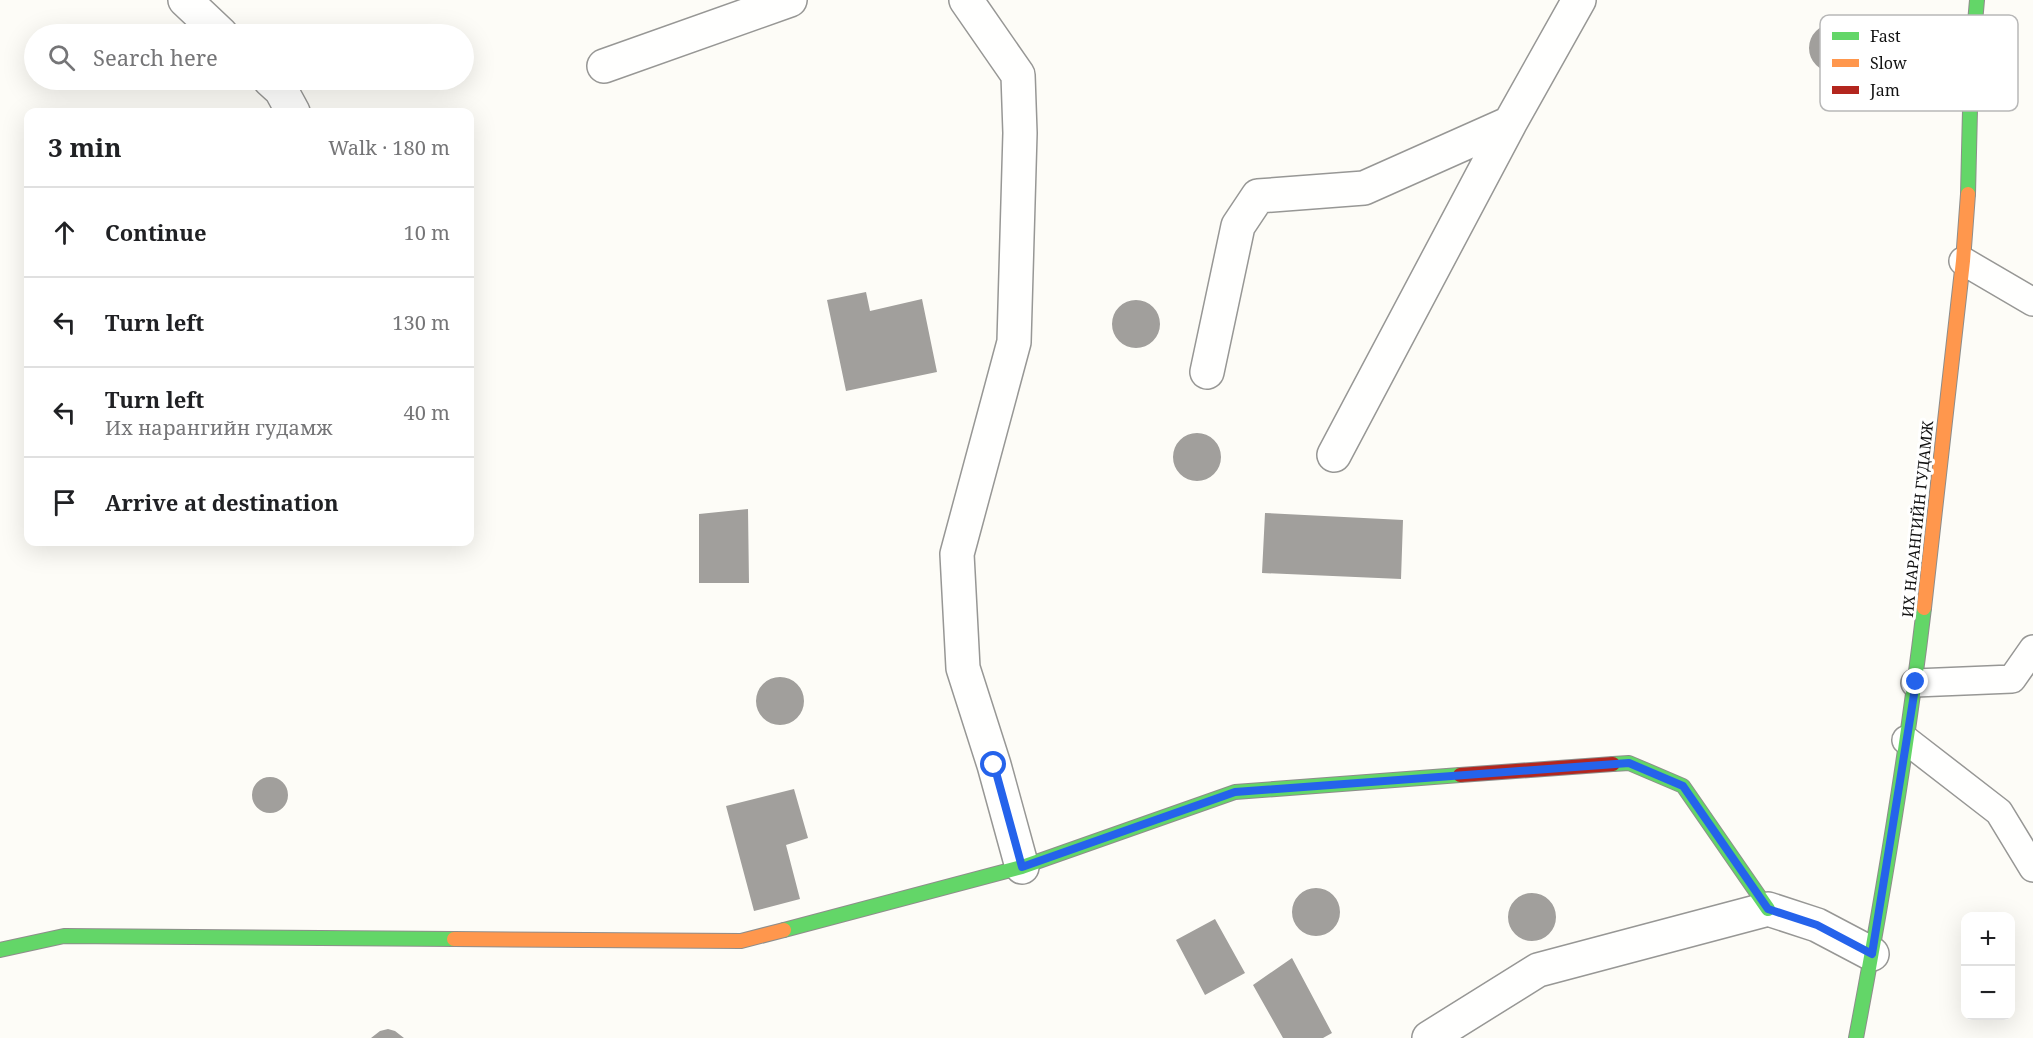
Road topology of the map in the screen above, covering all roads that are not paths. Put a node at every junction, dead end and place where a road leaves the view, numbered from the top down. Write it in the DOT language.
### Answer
graph roads {
  1 [pos="185,0"];
  2 [pos="790,0"];
  3 [pos="966,0"];
  4 [pos="1579,0"];
  5 [pos="1977,0"];
  6 [pos="1976,15"];
  7 [pos="210,24"];
  8 [pos="604,66"];
  9 [pos="281,90"];
  10 [pos="291,108"];
  11 [pos="1970,111"];
  12 [pos="1510,123"];
  13 [pos="1963,261"];
  14 [pos="2033,302"];
  15 [pos="1208,372"];
  16 [pos="1334,455"];
  17 [pos="2033,648"];
  18 [pos="1916,682"];
  19 [pos="1906,740"];
  20 [pos="1022,867"];
  21 [pos="2033,868"];
  22 [pos="1768,909"];
  23 [pos="0,950"];
  24 [pos="1872,954"];
  25 [pos="1429,1038"];
  26 [pos="1856,1038"];
  1 -- 7 [label="street"];
  2 -- 8 [label="street"];
  3 -- 20 [label="street"];
  4 -- 12 [label="street"];
  5 -- 6 [label="street, ИХ НАРАНГИЙН ГУДАМЖ"];
  9 -- 10 [label="street"];
  11 -- 13 [label="street, ИХ НАРАНГИЙН ГУДАМЖ"];
  12 -- 15 [label="street"];
  12 -- 16 [label="street"];
  13 -- 14 [label="lane"];
  13 -- 18 [label="street, ИХ НАРАНГИЙН ГУДАМЖ"];
  17 -- 18 [label="lane"];
  18 -- 19 [label="street, ИХ НАРАНГИЙН ГУДАМЖ"];
  19 -- 21 [label="lane"];
  19 -- 24 [label="street, ИХ НАРАНГИЙН ГУДАМЖ"];
  20 -- 22 [label="street"];
  20 -- 23 [label="street"];
  22 -- 24 [label="street"];
  22 -- 25 [label="street"];
  24 -- 26 [label="street, ИХ НАРАНГИЙН ГУДАМЖ"];
}
